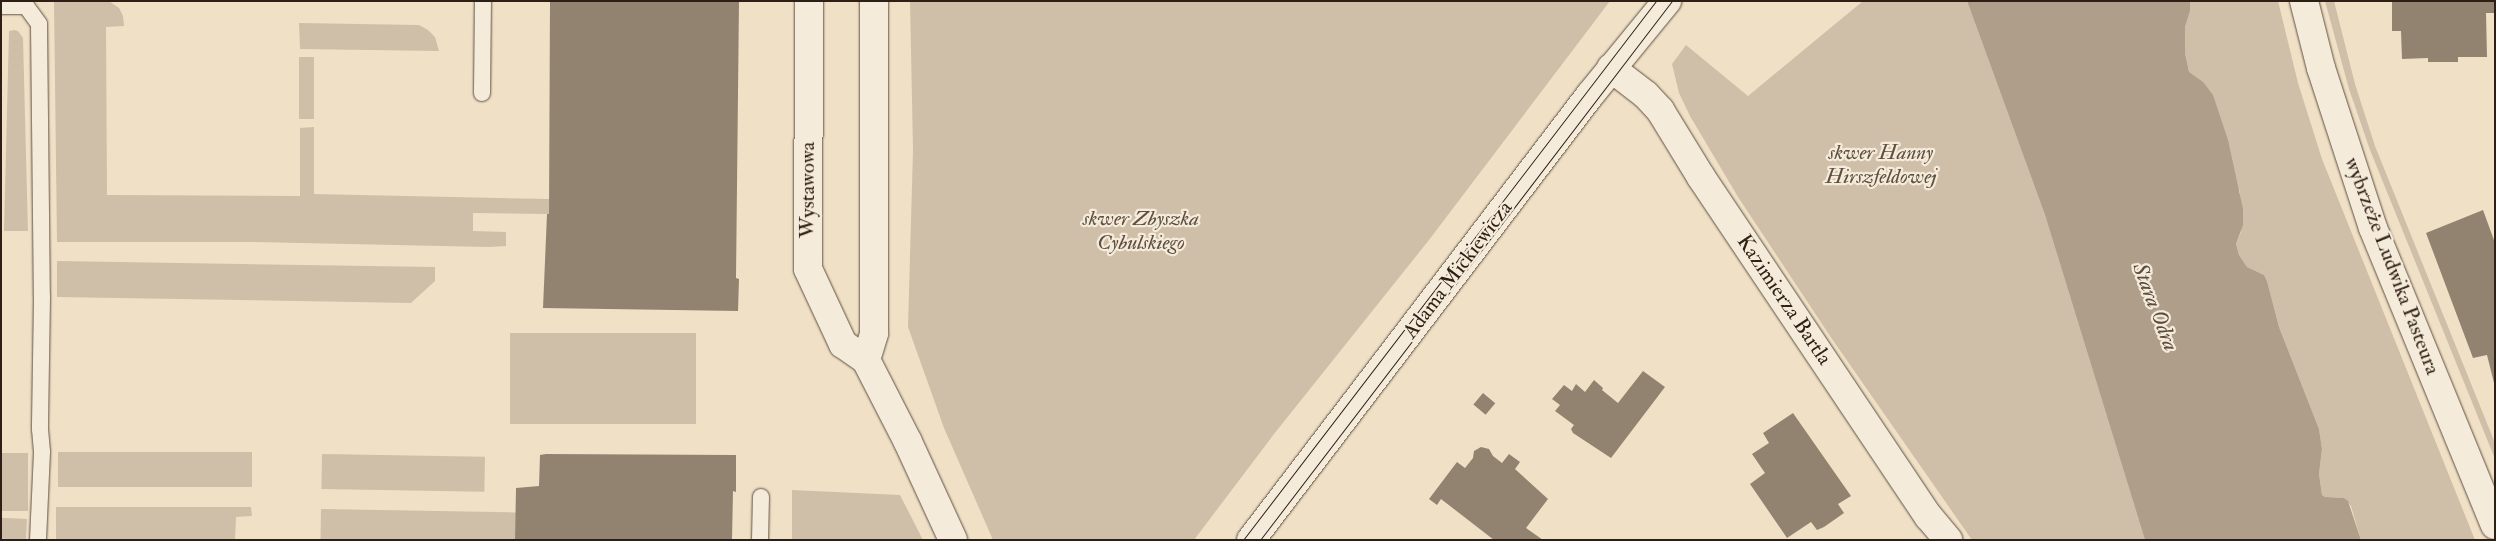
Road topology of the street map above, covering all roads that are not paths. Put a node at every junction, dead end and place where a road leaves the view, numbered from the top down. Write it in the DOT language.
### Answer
graph roads {
  1 [pos="483,1"];
  2 [pos="808,1"];
  3 [pos="874,1"];
  4 [pos="2304,1"];
  5 [pos="11,4"];
  6 [pos="1662,4"];
  7 [pos="1612,68"];
  8 [pos="482,93"];
  9 [pos="866,360"];
  10 [pos="761,497"];
  11 [pos="2495,525"];
  12 [pos="38,540"];
  13 [pos="760,540"];
  14 [pos="953,540"];
  15 [pos="1251,540"];
  16 [pos="1948,540"];
  1 -- 8 [label="lane"];
  2 -- 9 [label="street, Wystawowa"];
  3 -- 9 [label="street"];
  4 -- 11 [label="street, wybrzeże Ludwika Pasteura"];
  5 -- 12 [label="lane"];
  6 -- 7 [label="street, Adama Mickiewicza"];
  7 -- 15 [label="street, Adama Mickiewicza"];
  7 -- 16 [label="street, Kazimierza Bartla"];
  9 -- 14 [label="street, Wystawowa"];
  10 -- 13 [label="lane"];
}
